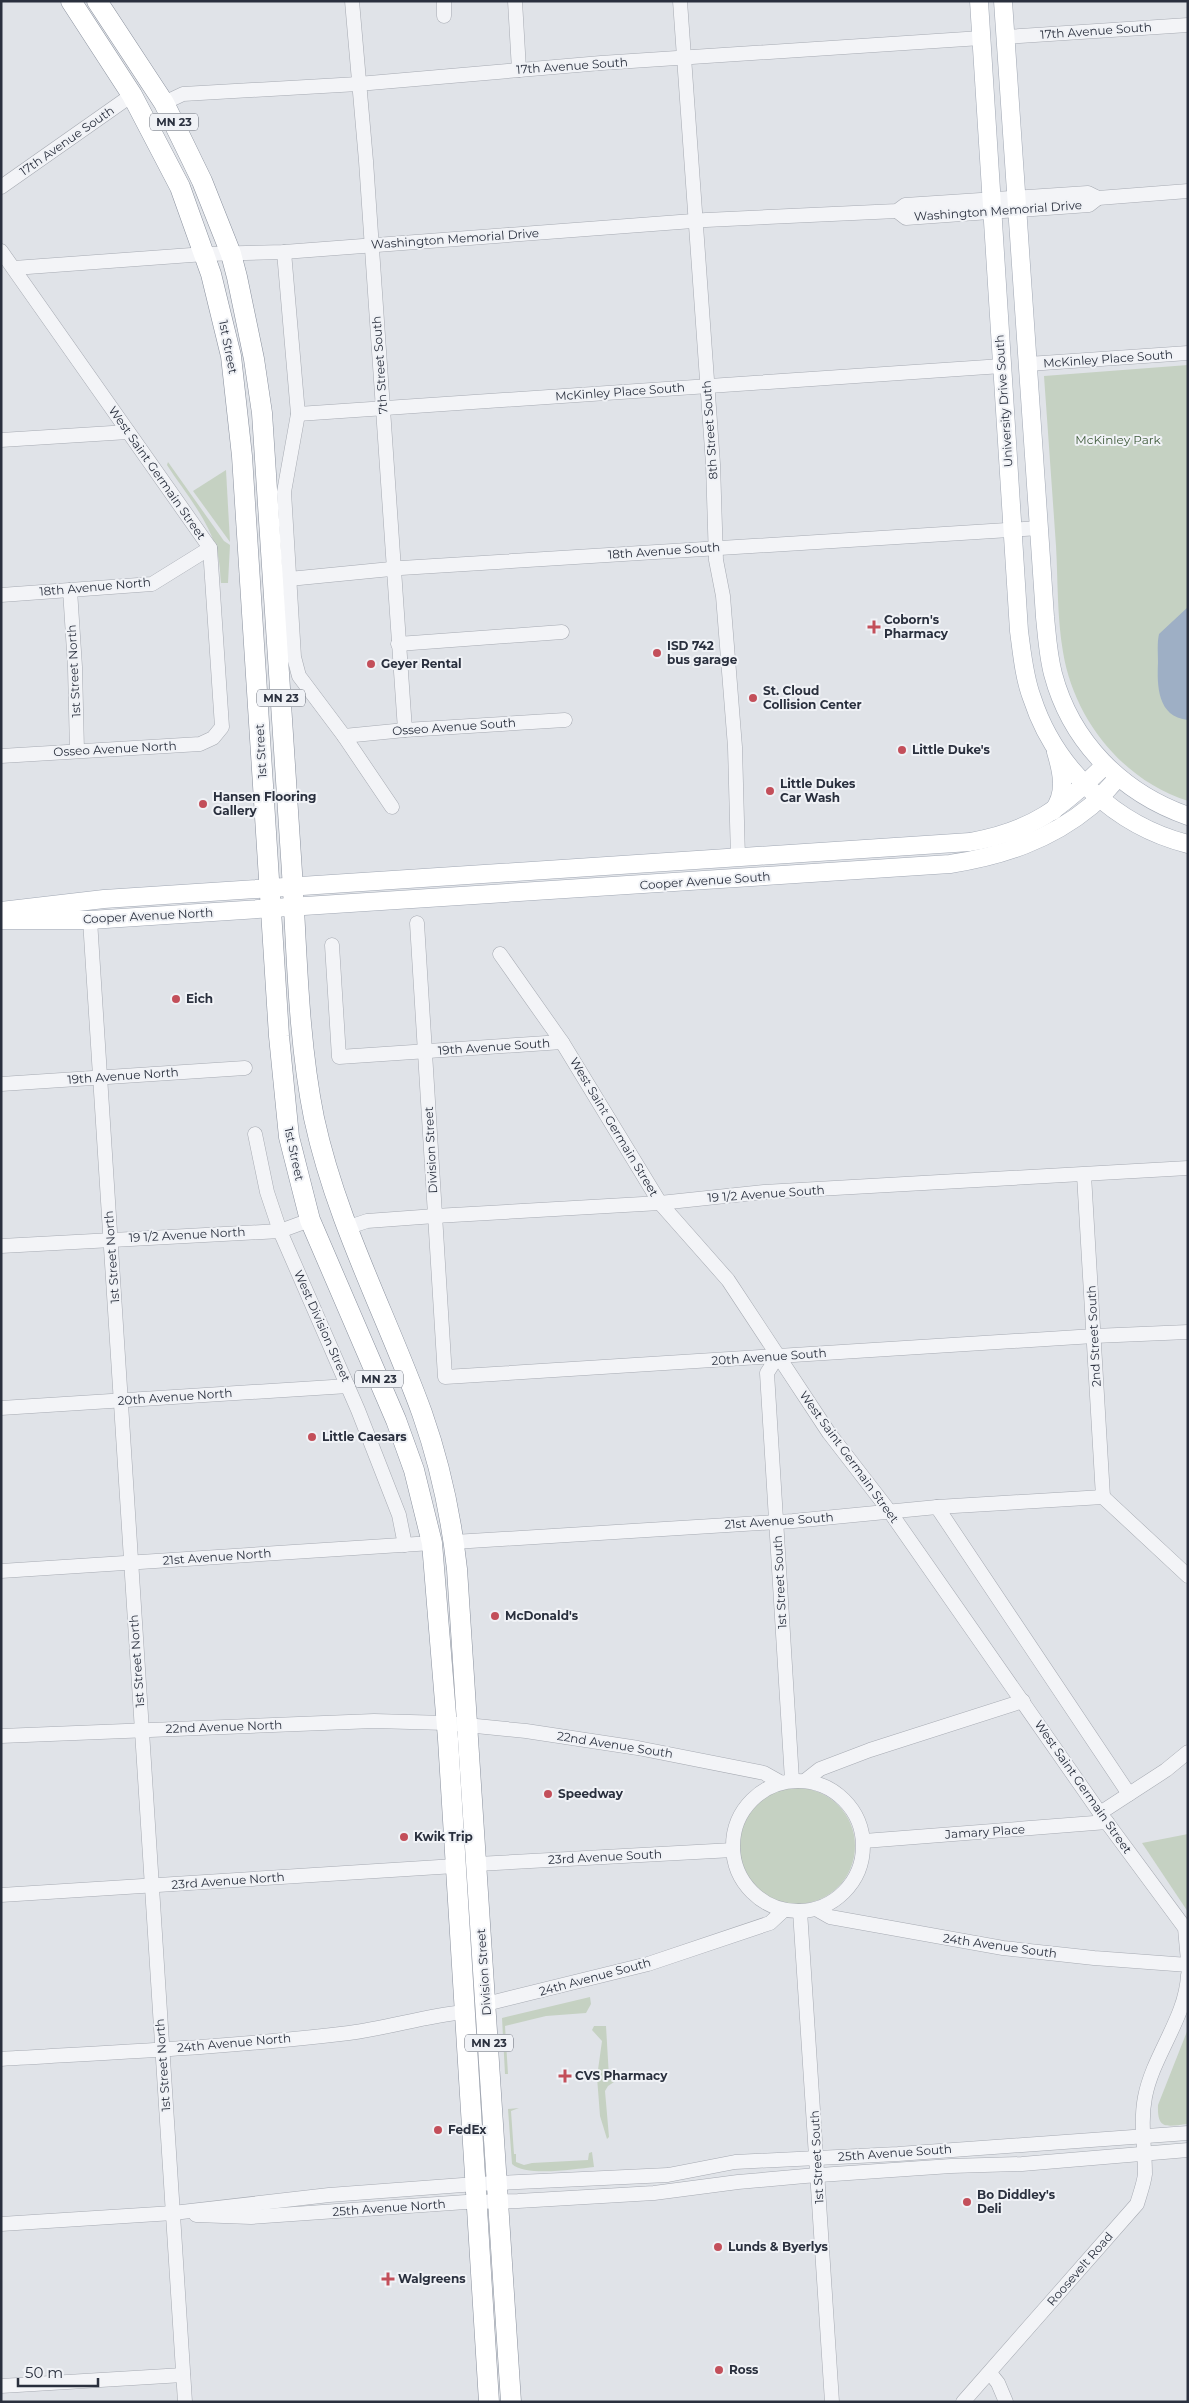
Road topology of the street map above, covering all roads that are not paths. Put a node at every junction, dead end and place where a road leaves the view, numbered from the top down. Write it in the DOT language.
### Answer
graph roads {
  1 [pos="70,1"];
  2 [pos="97,1"];
  3 [pos="352,1"];
  4 [pos="444,1"];
  5 [pos="515,1"];
  6 [pos="680,1"];
  7 [pos="979,1"];
  8 [pos="1003,1"];
  9 [pos="444,16"];
  10 [pos="1188,25"];
  11 [pos="1005,37"];
  12 [pos="981,38"];
  13 [pos="684,58"];
  14 [pos="520,70"];
  15 [pos="358,84"];
  16 [pos="132,95"];
  17 [pos="164,104"];
  18 [pos="1,187"];
  19 [pos="1188,191"];
  20 [pos="1016,205"];
  21 [pos="992,206"];
  22 [pos="696,221"];
  23 [pos="372,245"];
  24 [pos="1,251"];
  25 [pos="284,252"];
  26 [pos="205,254"];
  27 [pos="231,254"];
  28 [pos="14,268"];
  29 [pos="1188,353"];
  30 [pos="1028,364"];
  31 [pos="1002,366"];
  32 [pos="707,386"];
  33 [pos="383,408"];
  34 [pos="298,414"];
  35 [pos="128,432"];
  36 [pos="1,440"];
  37 [pos="1040,528"];
  38 [pos="1012,531"];
  39 [pos="716,547"];
  40 [pos="210,548"];
  41 [pos="394,568"];
  42 [pos="289,578"];
  43 [pos="70,590"];
  44 [pos="1,595"];
  45 [pos="562,632"];
  46 [pos="399,644"];
  47 [pos="565,720"];
  48 [pos="222,727"];
  49 [pos="405,730"];
  50 [pos="344,736"];
  51 [pos="1053,742"];
  52 [pos="77,751"];
  53 [pos="1,756"];
  54 [pos="1105,766"];
  55 [pos="1118,778"];
  56 [pos="1085,784"];
  57 [pos="1100,798"];
  58 [pos="392,807"];
  59 [pos="1053,811"];
  60 [pos="1188,816"];
  61 [pos="1188,844"];
  62 [pos="738,858"];
  63 [pos="293,887"];
  64 [pos="270,888"];
  65 [pos="294,907"];
  66 [pos="271,908"];
  67 [pos="1,910"];
  68 [pos="1,920"];
  69 [pos="90,920"];
  70 [pos="418,923"];
  71 [pos="332,946"];
  72 [pos="500,954"];
  73 [pos="562,1042"];
  74 [pos="425,1052"];
  75 [pos="245,1068"];
  76 [pos="100,1078"];
  77 [pos="1,1084"];
  78 [pos="255,1134"];
  79 [pos="1188,1168"];
  80 [pos="1084,1175"];
  81 [pos="660,1203"];
  82 [pos="434,1216"];
  83 [pos="310,1220"];
  84 [pos="346,1228"];
  85 [pos="280,1231"];
  86 [pos="111,1239"];
  87 [pos="1,1246"];
  88 [pos="1188,1332"];
  89 [pos="1094,1336"];
  90 [pos="777,1357"];
  91 [pos="445,1377"];
  92 [pos="348,1386"];
  93 [pos="121,1400"];
  94 [pos="1,1408"];
  95 [pos="1103,1497"];
  96 [pos="937,1507"];
  97 [pos="890,1512"];
  98 [pos="776,1521"];
  99 [pos="454,1542"];
  100 [pos="432,1543"];
  101 [pos="404,1545"];
  102 [pos="131,1562"];
  103 [pos="1,1570"];
  104 [pos="1188,1576"];
  105 [pos="1023,1701"];
  106 [pos="446,1722"];
  107 [pos="469,1725"];
  108 [pos="142,1729"];
  109 [pos="1,1736"];
  110 [pos="1188,1752"];
  111 [pos="793,1781"];
  112 [pos="1129,1794"];
  113 [pos="1103,1817"];
  114 [pos="864,1841"];
  115 [pos="733,1850"];
  116 [pos="477,1864"];
  117 [pos="455,1866"];
  118 [pos="152,1886"];
  119 [pos="1,1895"];
  120 [pos="816,1909"];
  121 [pos="784,1910"];
  122 [pos="800,1912"];
  123 [pos="1188,1963"];
  124 [pos="1188,1975"];
  125 [pos="486,2004"];
  126 [pos="464,2012"];
  127 [pos="162,2049"];
  128 [pos="1,2059"];
  129 [pos="1188,2133"];
  130 [pos="1142,2136"];
  131 [pos="1188,2150"];
  132 [pos="1143,2154"];
  133 [pos="816,2158"];
  134 [pos="817,2175"];
  135 [pos="604,2178"];
  136 [pos="498,2192"];
  137 [pos="476,2193"];
  138 [pos="604,2196"];
  139 [pos="173,2213"];
  140 [pos="1,2224"];
  141 [pos="990,2373"];
  142 [pos="183,2375"];
  143 [pos="1,2386"];
  144 [pos="185,2402"];
  145 [pos="489,2402"];
  146 [pos="511,2402"];
  147 [pos="832,2402"];
  148 [pos="963,2402"];
  149 [pos="1006,2402"];
  1 -- 16 [label="highway, 1st Street / MN 23"];
  2 -- 17 [label="highway, 1st Street / MN 23"];
  3 -- 15 [label="street, 7th Street South"];
  4 -- 9 [label="street"];
  5 -- 14 [label="street"];
  6 -- 13 [label="street, 8th Street South"];
  7 -- 12 [label="main road, University Drive South"];
  8 -- 11 [label="main road"];
  10 -- 11 [label="street, 17th Avenue South"];
  11 -- 20 [label="main road"];
  12 -- 13 [label="street, 17th Avenue South"];
  12 -- 21 [label="main road, University Drive South"];
  13 -- 14 [label="street, 17th Avenue South"];
  13 -- 22 [label="street, 8th Street South"];
  14 -- 15 [label="street, 17th Avenue South"];
  15 -- 17 [label="street, 17th Avenue South"];
  15 -- 23 [label="street, 7th Street South"];
  16 -- 18 [label="street, 17th Avenue South"];
  16 -- 26 [label="highway, 1st Street / MN 23"];
  17 -- 27 [label="highway, 1st Street / MN 23"];
  19 -- 20 [label="street, Washington Memorial Drive"];
  20 -- 21 [label="street, Washington Memorial Drive"];
  20 -- 30 [label="main road"];
  21 -- 22 [label="street, Washington Memorial Drive"];
  21 -- 31 [label="main road, University Drive South"];
  22 -- 23 [label="street, Washington Memorial Drive"];
  22 -- 32 [label="street, 8th Street South"];
  23 -- 25 [label="street, Washington Memorial Drive"];
  23 -- 33 [label="street, 7th Street South"];
  24 -- 28 [label="street, West Saint Germain Street"];
  25 -- 27 [label="street, Washington Memorial Drive"];
  25 -- 34 [label="street"];
  26 -- 27 [label="street, Washington Memorial Drive"];
  26 -- 28 [label="street, Washington Memorial Drive"];
  26 -- 64 [label="highway, 1st Street / MN 23"];
  27 -- 63 [label="highway, 1st Street / MN 23"];
  28 -- 35 [label="street, West Saint Germain Street"];
  29 -- 30 [label="street, McKinley Place South"];
  30 -- 37 [label="main road"];
  31 -- 32 [label="street, McKinley Place South"];
  31 -- 38 [label="main road, University Drive South"];
  32 -- 33 [label="street, McKinley Place South"];
  32 -- 39 [label="street, 8th Street South"];
  33 -- 34 [label="street, McKinley Place South"];
  33 -- 41 [label="street, 7th Street South"];
  34 -- 42 [label="street"];
  35 -- 36 [label="street"];
  35 -- 40 [label="street, West Saint Germain Street"];
  37 -- 38 [label="street, 18th Avenue South"];
  37 -- 54 [label="main road"];
  38 -- 39 [label="street, 18th Avenue South"];
  38 -- 51 [label="main road, University Drive South"];
  39 -- 41 [label="street, 18th Avenue South"];
  39 -- 62 [label="street, 8th Street South"];
  40 -- 43 [label="street, 18th Avenue North"];
  40 -- 48 [label="street, West Saint Germain Street"];
  41 -- 42 [label="street, 18th Avenue South"];
  41 -- 46 [label="street, 7th Street South"];
  42 -- 50 [label="street"];
  43 -- 44 [label="street, 18th Avenue North"];
  43 -- 52 [label="street, 1st Street North"];
  45 -- 46 [label="street"];
  46 -- 49 [label="street, 7th Street South"];
  47 -- 49 [label="street, Osseo Avenue South"];
  48 -- 52 [label="street, Osseo Avenue North"];
  49 -- 50 [label="street, Osseo Avenue South"];
  50 -- 58 [label="street"];
  51 -- 56 [label="main road, University Drive South"];
  51 -- 59 [label="main road"];
  52 -- 53 [label="street, Osseo Avenue North"];
  54 -- 55 [label="main road"];
  54 -- 56 [label="main road"];
  55 -- 57 [label="main road, Cooper Avenue South"];
  55 -- 60 [label="main road"];
  56 -- 57 [label="main road"];
  56 -- 59 [label="main road"];
  57 -- 61 [label="main road"];
  57 -- 65 [label="main road, Cooper Avenue South"];
  59 -- 62 [label="main road"];
  62 -- 63 [label="main road"];
  63 -- 64 [label="main road"];
  63 -- 65 [label="highway, 1st Street / MN 23"];
  64 -- 66 [label="highway, 1st Street / MN 23"];
  64 -- 67 [label="main road"];
  65 -- 66 [label="main road, Cooper Avenue North"];
  65 -- 84 [label="highway, 1st Street / MN 23"];
  66 -- 69 [label="main road, Cooper Avenue North"];
  66 -- 83 [label="highway, 1st Street / MN 23"];
  68 -- 69 [label="main road, Cooper Avenue North"];
  69 -- 76 [label="street, 1st Street North"];
  70 -- 74 [label="street, Division Street"];
  71 -- 74 [label="street"];
  72 -- 73 [label="street, West Saint Germain Street"];
  73 -- 74 [label="street, 19th Avenue South"];
  73 -- 81 [label="street, West Saint Germain Street"];
  74 -- 82 [label="street, Division Street"];
  75 -- 76 [label="street, 19th Avenue North"];
  76 -- 77 [label="street, 19th Avenue North"];
  76 -- 86 [label="street, 1st Street North"];
  78 -- 85 [label="street, West Division Street"];
  79 -- 80 [label="street, 19 1/2 Avenue South"];
  80 -- 81 [label="street, 19 1/2 Avenue South"];
  80 -- 89 [label="street, 2nd Street South"];
  81 -- 82 [label="street, 19 1/2 Avenue South"];
  81 -- 90 [label="street, West Saint Germain Street"];
  82 -- 84 [label="street, 19 1/2 Avenue South"];
  82 -- 91 [label="street, Division Street"];
  83 -- 85 [label="street, 19 1/2 Avenue North"];
  83 -- 100 [label="highway, 1st Street / MN 23"];
  84 -- 99 [label="highway, 1st Street / MN 23"];
  85 -- 86 [label="street, 19 1/2 Avenue North"];
  85 -- 92 [label="street, West Division Street"];
  86 -- 87 [label="street, 19 1/2 Avenue North"];
  86 -- 93 [label="street, 1st Street North"];
  88 -- 89 [label="street, 20th Avenue South"];
  89 -- 90 [label="street, 20th Avenue South"];
  89 -- 95 [label="street, 2nd Street South"];
  90 -- 91 [label="street, 20th Avenue South"];
  90 -- 97 [label="street, West Saint Germain Street"];
  90 -- 98 [label="street, 1st Street South"];
  92 -- 93 [label="street, 20th Avenue North"];
  92 -- 101 [label="street, West Division Street"];
  93 -- 94 [label="street, 20th Avenue North"];
  93 -- 102 [label="street, 1st Street North"];
  95 -- 96 [label="street, 21st Avenue South"];
  95 -- 104 [label="street"];
  96 -- 97 [label="street, 21st Avenue South"];
  96 -- 112 [label="street"];
  97 -- 98 [label="street, 21st Avenue South"];
  97 -- 105 [label="street, West Saint Germain Street"];
  98 -- 99 [label="street, 21st Avenue South"];
  98 -- 111 [label="street, 1st Street South"];
  99 -- 107 [label="highway, Division Street / MN 23"];
  100 -- 101 [label="street, 21st Avenue North"];
  100 -- 106 [label="highway, Division Street / MN 23"];
  101 -- 102 [label="street, 21st Avenue North"];
  102 -- 103 [label="street, 21st Avenue North"];
  102 -- 108 [label="street, 1st Street North"];
  105 -- 111 [label="street"];
  105 -- 113 [label="street, West Saint Germain Street"];
  106 -- 107 [label="street, 22nd Avenue South"];
  106 -- 108 [label="street, 22nd Avenue North"];
  106 -- 117 [label="highway, Division Street / MN 23"];
  107 -- 111 [label="street, 22nd Avenue South"];
  107 -- 116 [label="highway, Division Street / MN 23"];
  108 -- 109 [label="street, 22nd Avenue North"];
  108 -- 118 [label="street, 1st Street North"];
  110 -- 112 [label="street, Jamary Place"];
  111 -- 114 [label="street"];
  111 -- 115 [label="street"];
  112 -- 113 [label="street, Jamary Place"];
  113 -- 114 [label="street, Jamary Place"];
  113 -- 123 [label="street, West Saint Germain Street"];
  114 -- 120 [label="street"];
  115 -- 116 [label="street, 23rd Avenue South"];
  115 -- 121 [label="street"];
  116 -- 125 [label="highway, Division Street / MN 23"];
  117 -- 118 [label="street, 23rd Avenue North"];
  117 -- 126 [label="highway, Division Street / MN 23"];
  118 -- 119 [label="street, 23rd Avenue North"];
  118 -- 127 [label="street, 1st Street North"];
  120 -- 122 [label="street"];
  120 -- 123 [label="street, 24th Avenue South"];
  121 -- 122 [label="street"];
  121 -- 125 [label="street, 24th Avenue South"];
  122 -- 133 [label="street, 1st Street South"];
  124 -- 130 [label="street"];
  125 -- 136 [label="highway, Division Street / MN 23"];
  126 -- 127 [label="street, 24th Avenue North"];
  126 -- 137 [label="highway, Division Street / MN 23"];
  127 -- 128 [label="street, 24th Avenue North"];
  127 -- 139 [label="street, 1st Street North"];
  129 -- 130 [label="street, 25th Avenue South"];
  130 -- 132 [label="street"];
  130 -- 133 [label="street, 25th Avenue South"];
  131 -- 132 [label="street, 25th Avenue South"];
  132 -- 134 [label="street, 25th Avenue South"];
  132 -- 141 [label="street, Roosevelt Road"];
  133 -- 134 [label="street, 1st Street South"];
  133 -- 135 [label="street, 25th Avenue South"];
  134 -- 138 [label="street, 25th Avenue South"];
  134 -- 147 [label="street, 1st Street South"];
  135 -- 136 [label="street, 25th Avenue North"];
  136 -- 137 [label="street, 25th Avenue North"];
  136 -- 138 [label="street, 25th Avenue North"];
  136 -- 146 [label="highway, Division Street / MN 23"];
  137 -- 139 [label="street, 25th Avenue North"];
  137 -- 145 [label="highway, Division Street / MN 23"];
  139 -- 140 [label="street, 25th Avenue North"];
  139 -- 142 [label="street, 1st Street North"];
  141 -- 148 [label="street, Roosevelt Road"];
  141 -- 149 [label="street"];
  142 -- 143 [label="street"];
  142 -- 144 [label="street, 1st Street North"];
}
